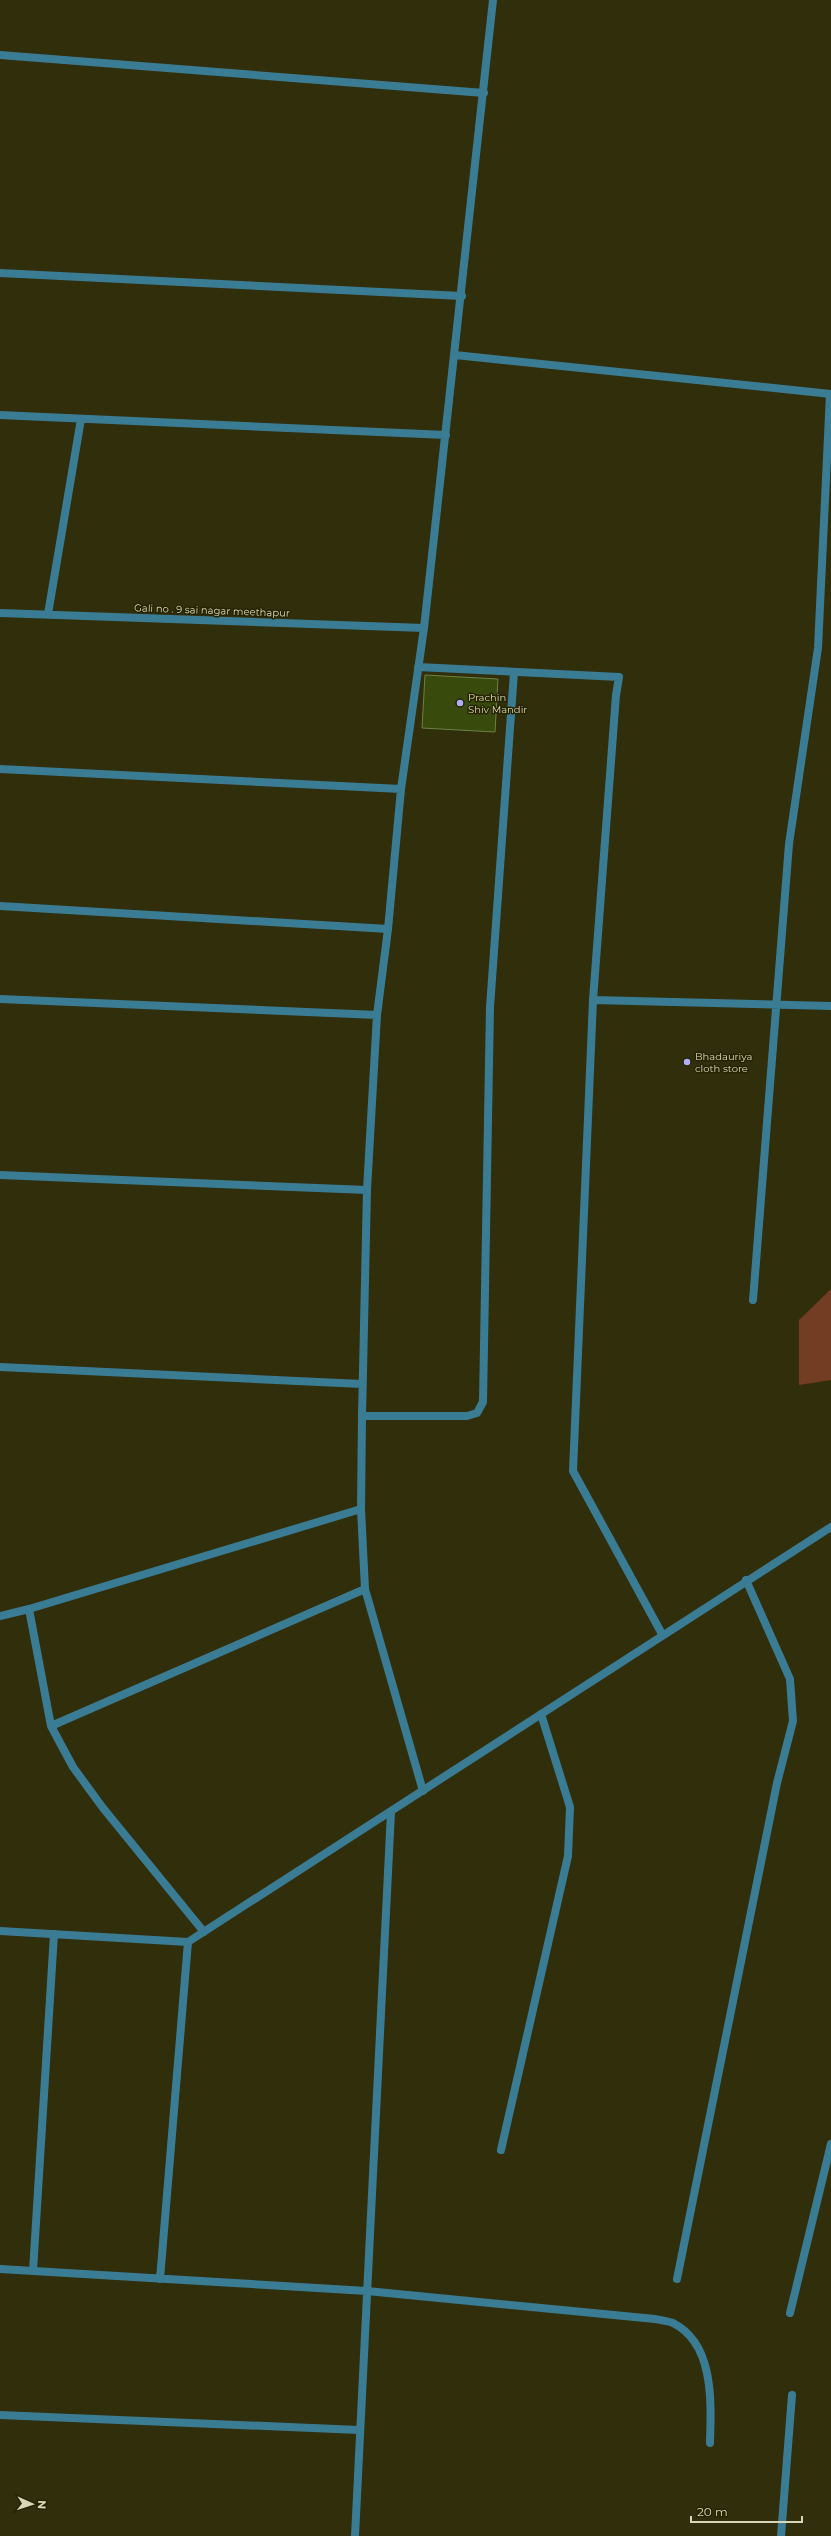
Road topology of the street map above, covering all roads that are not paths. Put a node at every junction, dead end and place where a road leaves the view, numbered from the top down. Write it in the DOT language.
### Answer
graph roads {
  1 [pos="493,0"];
  2 [pos="0,55"];
  3 [pos="484,93"];
  4 [pos="0,273"];
  5 [pos="462,296"];
  6 [pos="455,354"];
  7 [pos="830,394"];
  8 [pos="0,415"];
  9 [pos="81,419"];
  10 [pos="446,435"];
  11 [pos="0,613"];
  12 [pos="48,614"];
  13 [pos="424,628"];
  14 [pos="418,667"];
  15 [pos="514,672"];
  16 [pos="0,769"];
  17 [pos="401,789"];
  18 [pos="0,906"];
  19 [pos="388,929"];
  20 [pos="0,999"];
  21 [pos="593,1000"];
  22 [pos="778,1003"];
  23 [pos="831,1006"];
  24 [pos="377,1015"];
  25 [pos="0,1175"];
  26 [pos="367,1190"];
  27 [pos="753,1300"];
  28 [pos="0,1367"];
  29 [pos="362,1384"];
  30 [pos="362,1416"];
  31 [pos="361,1509"];
  32 [pos="831,1527"];
  33 [pos="746,1580"];
  34 [pos="365,1589"];
  35 [pos="29,1609"];
  36 [pos="0,1616"];
  37 [pos="662,1634"];
  38 [pos="541,1714"];
  39 [pos="51,1726"];
  40 [pos="423,1791"];
  41 [pos="391,1812"];
  42 [pos="0,1930"];
  43 [pos="204,1932"];
  44 [pos="54,1934"];
  45 [pos="188,1942"];
  46 [pos="831,2144"];
  47 [pos="501,2150"];
  48 [pos="0,2269"];
  49 [pos="33,2271"];
  50 [pos="160,2279"];
  51 [pos="677,2279"];
  52 [pos="367,2291"];
  53 [pos="790,2313"];
  54 [pos="792,2395"];
  55 [pos="0,2415"];
  56 [pos="359,2430"];
  57 [pos="710,2443"];
  58 [pos="355,2536"];
  59 [pos="781,2536"];
  1 -- 3 [label="street"];
  2 -- 3 [label="street"];
  3 -- 5 [label="street"];
  4 -- 5 [label="street"];
  5 -- 6 [label="street"];
  6 -- 7 [label="street"];
  6 -- 10 [label="street"];
  7 -- 22 [label="street"];
  8 -- 9 [label="street"];
  9 -- 10 [label="street"];
  9 -- 12 [label="street"];
  10 -- 13 [label="street"];
  11 -- 12 [label="street, Gali no . 9 sai nagar meethapur"];
  12 -- 13 [label="street, Gali no . 9 sai nagar meethapur"];
  13 -- 14 [label="street"];
  14 -- 15 [label="street"];
  14 -- 17 [label="street"];
  15 -- 21 [label="street"];
  15 -- 30 [label="street"];
  16 -- 17 [label="street"];
  17 -- 19 [label="street"];
  18 -- 19 [label="street"];
  19 -- 24 [label="street"];
  20 -- 24 [label="street"];
  21 -- 22 [label="street"];
  21 -- 37 [label="street"];
  22 -- 23 [label="street"];
  22 -- 27 [label="street"];
  24 -- 26 [label="street"];
  25 -- 26 [label="street"];
  26 -- 29 [label="street"];
  28 -- 29 [label="street"];
  29 -- 30 [label="street"];
  30 -- 31 [label="street"];
  31 -- 34 [label="street"];
  31 -- 35 [label="street"];
  32 -- 33 [label="street"];
  33 -- 37 [label="street"];
  33 -- 51 [label="street"];
  34 -- 39 [label="street"];
  34 -- 40 [label="street"];
  35 -- 36 [label="street"];
  35 -- 39 [label="street"];
  37 -- 38 [label="street"];
  38 -- 40 [label="street"];
  38 -- 47 [label="street"];
  39 -- 43 [label="street"];
  40 -- 41 [label="street"];
  41 -- 43 [label="street"];
  41 -- 52 [label="street"];
  42 -- 44 [label="street"];
  43 -- 45 [label="street"];
  44 -- 45 [label="street"];
  44 -- 49 [label="street"];
  45 -- 50 [label="street"];
  46 -- 53 [label="street"];
  48 -- 49 [label="street"];
  49 -- 50 [label="street"];
  50 -- 52 [label="street"];
  52 -- 56 [label="street"];
  52 -- 57 [label="street"];
  54 -- 59 [label="street"];
  55 -- 56 [label="street"];
  56 -- 58 [label="street"];
}
